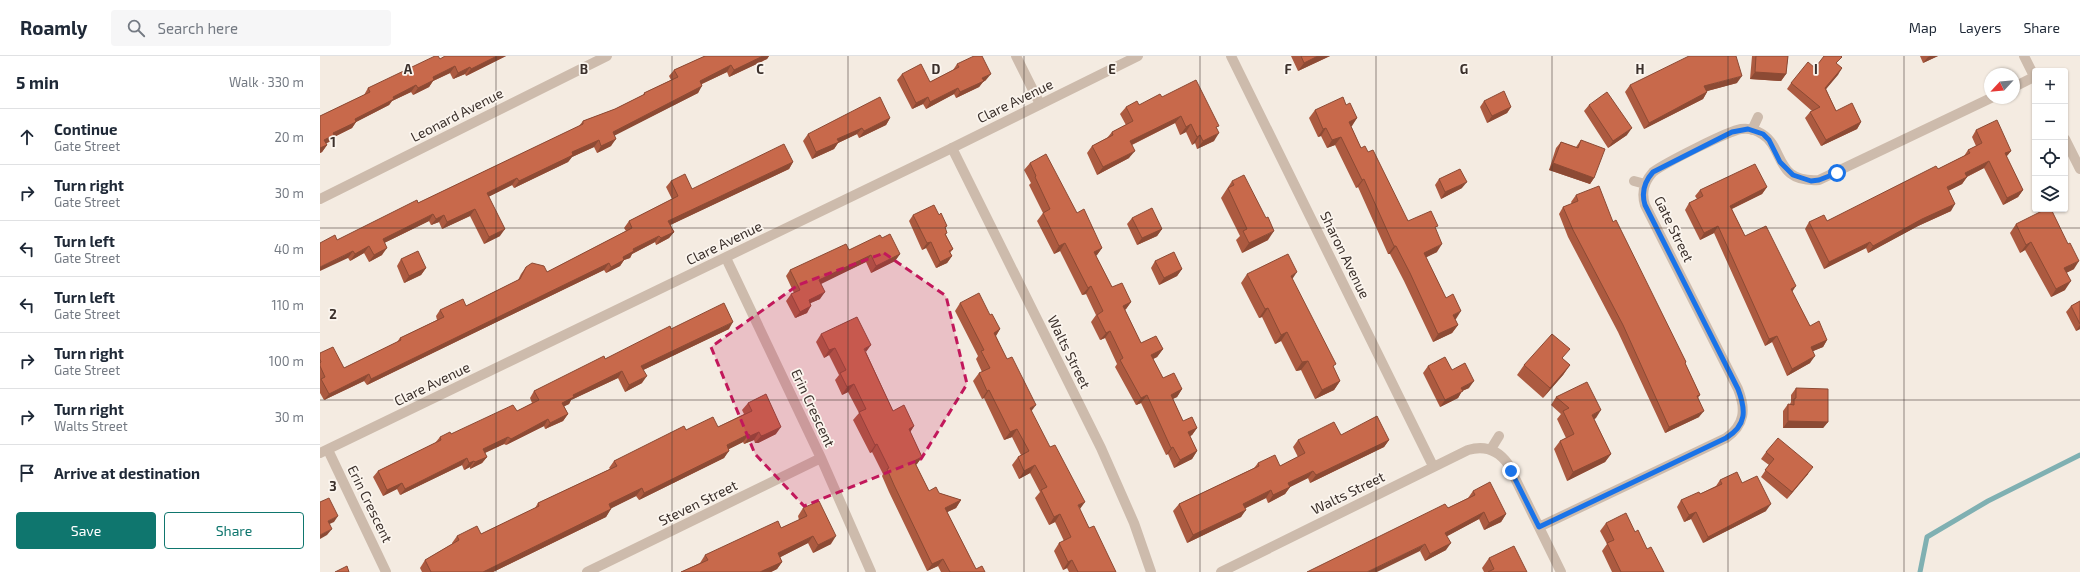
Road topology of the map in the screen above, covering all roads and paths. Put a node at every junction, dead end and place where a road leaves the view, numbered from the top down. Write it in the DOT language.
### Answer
graph roads {
  1 [pos="607,56"];
  2 [pos="1016,56"];
  3 [pos="1138,56"];
  4 [pos="1231,56"];
  5 [pos="2024,56"];
  6 [pos="2032,72"];
  7 [pos="2032,79"];
  8 [pos="2020,84"];
  9 [pos="1984,101"];
  10 [pos="1040,104"];
  11 [pos="1758,117"];
  12 [pos="1752,130"];
  13 [pos="2066,140"];
  14 [pos="952,148"];
  15 [pos="2080,169"];
  16 [pos="1634,181"];
  17 [pos="1645,184"];
  18 [pos="320,199"];
  19 [pos="726,258"];
  20 [pos="1499,436"];
  21 [pos="1491,449"];
  22 [pos="324,452"];
  23 [pos="821,458"];
  24 [pos="1433,466"];
  25 [pos="1539,527"];
  26 [pos="386,572"];
  27 [pos="586,572"];
  28 [pos="870,572"];
  29 [pos="1151,572"];
  30 [pos="1220,572"];
  31 [pos="1561,572"];
  1 -- 18 [label="street, Leonard Avenue"];
  2 -- 10 [label="street"];
  3 -- 10 [label="street, Clare Avenue"];
  4 -- 24 [label="street, Sharon Avenue"];
  5 -- 6 [label="street"];
  7 -- 8 [label="street"];
  9 -- 12 [label="street"];
  10 -- 14 [label="street, Clare Avenue"];
  11 -- 12 [label="street"];
  12 -- 17 [label="street, Gate Street"];
  13 -- 15 [label="street"];
  14 -- 19 [label="street, Clare Avenue"];
  14 -- 29 [label="street, Walts Street"];
  16 -- 17 [label="street"];
  17 -- 25 [label="street, Gate Street"];
  19 -- 22 [label="street, Clare Avenue"];
  19 -- 23 [label="street, Erin Crescent"];
  20 -- 21 [label="street"];
  21 -- 24 [label="street, Walts Street"];
  21 -- 25 [label="street"];
  22 -- 26 [label="street, Erin Crescent"];
  23 -- 27 [label="street, Steven Street"];
  23 -- 28 [label="street, Erin Crescent"];
  24 -- 30 [label="street, Walts Street"];
  25 -- 31 [label="street"];
}
